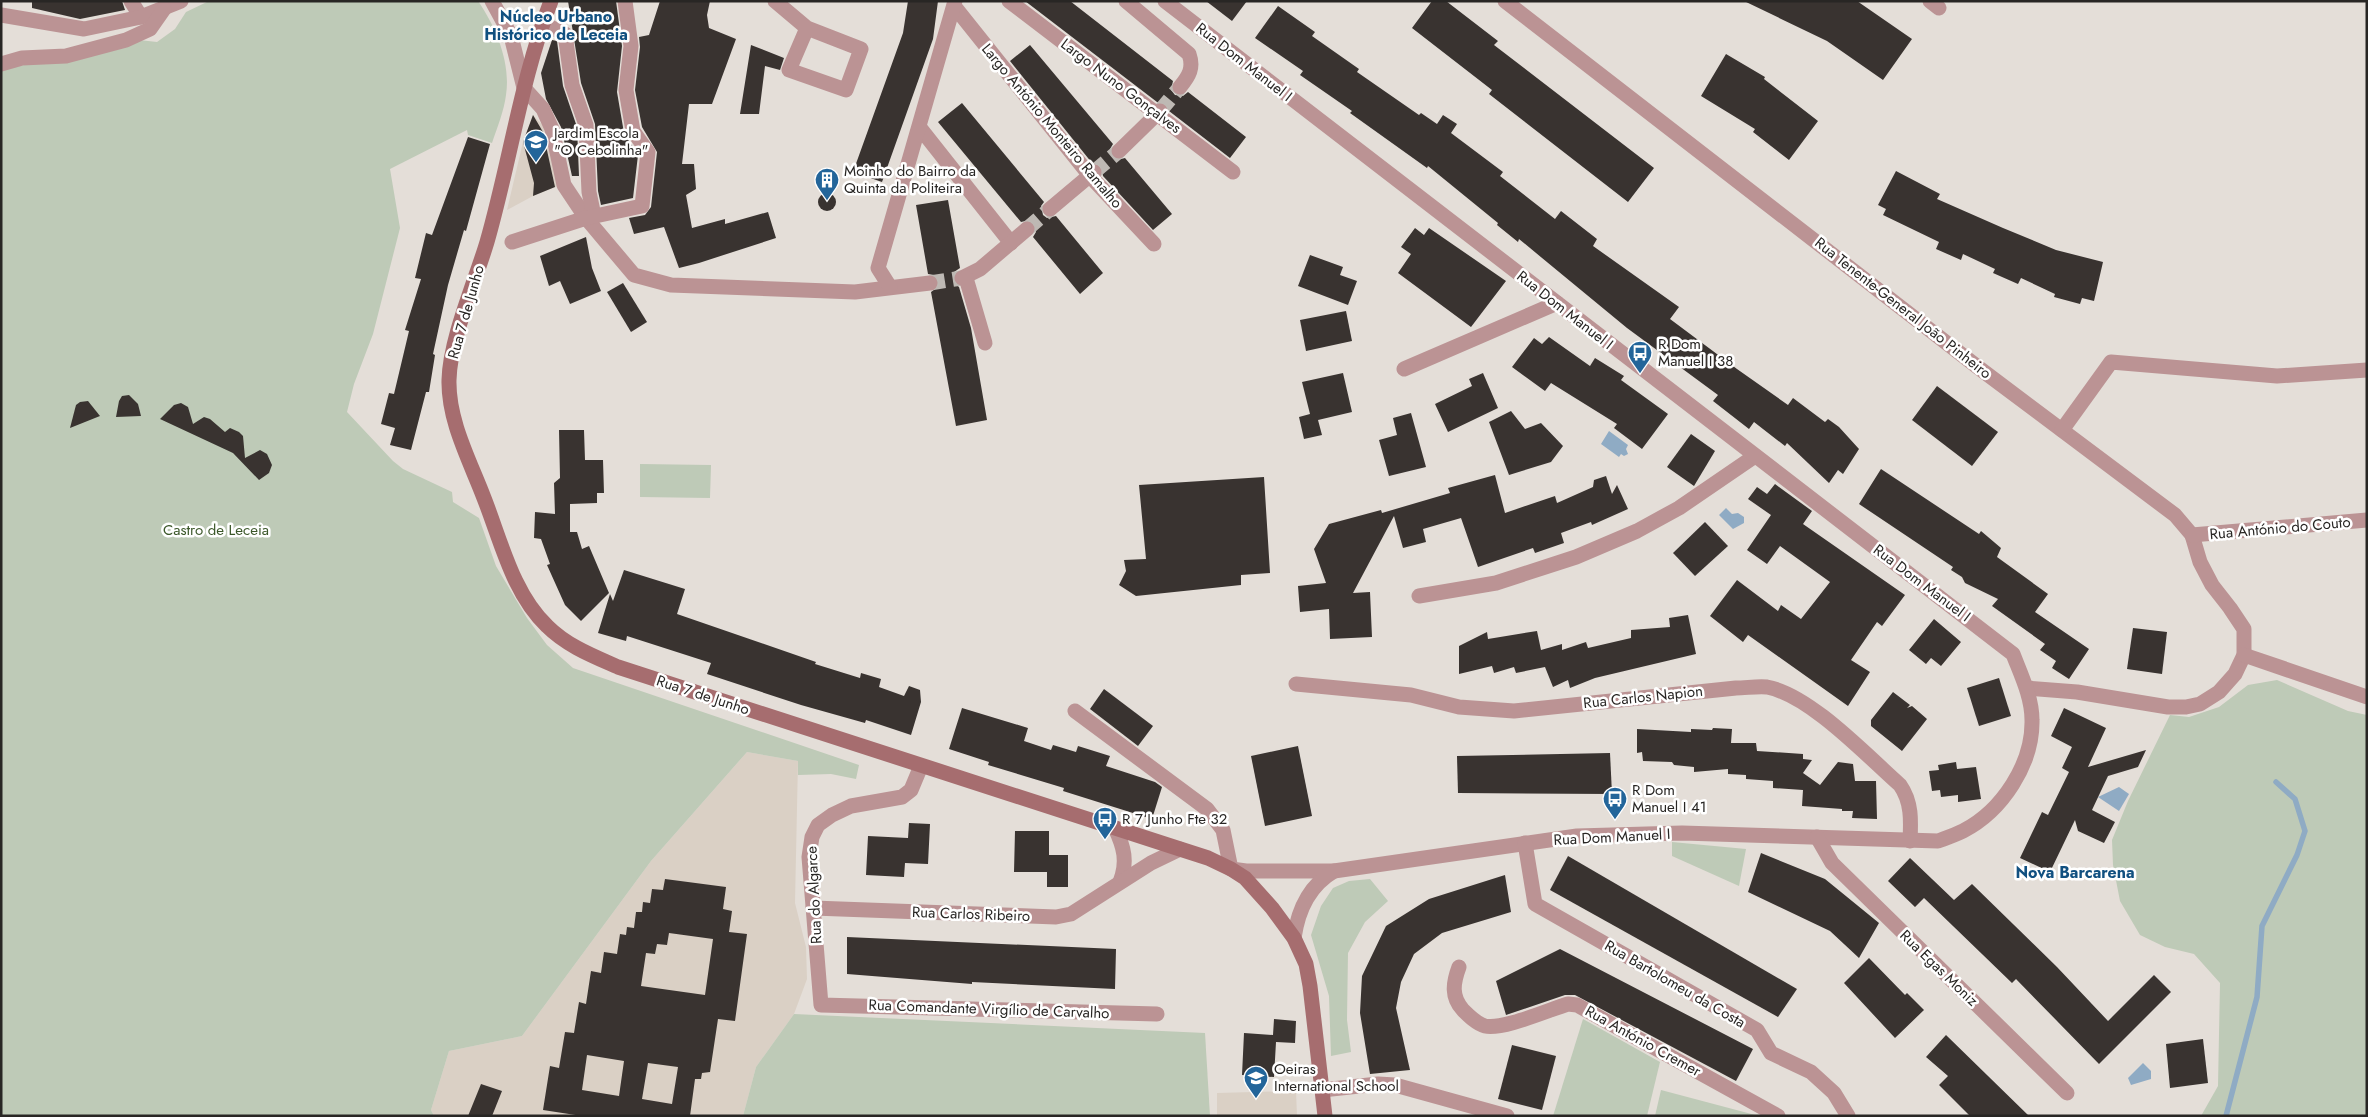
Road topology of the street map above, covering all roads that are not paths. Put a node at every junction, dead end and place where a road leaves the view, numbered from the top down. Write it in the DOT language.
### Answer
graph roads {
  1 [pos="131,1"];
  2 [pos="181,1"];
  3 [pos="492,1"];
  4 [pos="551,1"];
  5 [pos="625,1"];
  6 [pos="775,1"];
  7 [pos="1009,1"];
  8 [pos="1126,1"];
  9 [pos="1165,1"];
  10 [pos="1505,1"];
  11 [pos="954,4"];
  12 [pos="164,9"];
  13 [pos="1,15"];
  14 [pos="141,16"];
  15 [pos="542,23"];
  16 [pos="807,28"];
  17 [pos="1,64"];
  18 [pos="1180,86"];
  19 [pos="524,88"];
  20 [pos="1159,112"];
  21 [pos="920,128"];
  22 [pos="1119,151"];
  23 [pos="1233,172"];
  24 [pos="1093,174"];
  25 [pos="1050,209"];
  26 [pos="590,217"];
  27 [pos="1027,229"];
  28 [pos="512,242"];
  29 [pos="1011,243"];
  30 [pos="1154,244"];
  31 [pos="930,283"];
  32 [pos="890,287"];
  33 [pos="1557,304"];
  34 [pos="985,343"];
  35 [pos="1404,369"];
  36 [pos="2367,370"];
  37 [pos="2062,430"];
  38 [pos="1755,456"];
  39 [pos="2367,520"];
  40 [pos="2192,535"];
  41 [pos="1419,596"];
  42 [pos="2244,655"];
  43 [pos="1296,684"];
  44 [pos="2027,688"];
  45 [pos="2367,697"];
  46 [pos="1075,710"];
  47 [pos="921,766"];
  48 [pos="1115,828"];
  49 [pos="1817,838"];
  50 [pos="1910,841"];
  51 [pos="1525,843"];
  52 [pos="1180,849"];
  53 [pos="1231,869"];
  54 [pos="1334,871"];
  55 [pos="1120,882"];
  56 [pos="813,908"];
  57 [pos="1294,938"];
  58 [pos="1459,967"];
  59 [pos="821,1005"];
  60 [pos="1157,1014"];
  61 [pos="1322,1090"];
  62 [pos="2067,1093"];
  63 [pos="1325,1116"];
  64 [pos="1507,1116"];
  65 [pos="1778,1116"];
  66 [pos="1848,1116"];
  1 -- 14 [label="street"];
  2 -- 12 [label="street"];
  3 -- 19 [label="street"];
  4 -- 15 [label="main road, Rua 7 de Junho"];
  5 -- 26 [label="street"];
  6 -- 16 [label="street"];
  7 -- 20 [label="street, Largo Nuno Gonçalves"];
  8 -- 18 [label="street"];
  9 -- 33 [label="street, Rua Dom Manuel I"];
  10 -- 37 [label="street, Rua Tenente-General João Pinheiro"];
  11 -- 21 [label="street"];
  11 -- 24 [label="street, Largo António Monteiro Ramalho"];
  12 -- 14 [label="street"];
  12 -- 17 [label="street"];
  13 -- 14 [label="street"];
  15 -- 19 [label="main road, Rua 7 de Junho"];
  15 -- 26 [label="street"];
  16 -- 16 [label="street"];
  19 -- 26 [label="street"];
  19 -- 47 [label="main road, Rua 7 de Junho"];
  20 -- 22 [label="street"];
  20 -- 23 [label="street, Largo Nuno Gonçalves"];
  21 -- 29 [label="street"];
  21 -- 32 [label="street"];
  24 -- 25 [label="street"];
  24 -- 30 [label="street, Largo António Monteiro Ramalho"];
  26 -- 28 [label="street"];
  26 -- 32 [label="street"];
  27 -- 29 [label="street"];
  29 -- 34 [label="street"];
  31 -- 32 [label="street"];
  33 -- 35 [label="street"];
  33 -- 38 [label="street, Rua Dom Manuel I"];
  36 -- 37 [label="street"];
  37 -- 40 [label="street, Rua Tenente-General João Pinheiro"];
  38 -- 41 [label="street"];
  38 -- 44 [label="street, Rua Dom Manuel I"];
  39 -- 40 [label="street, Rua António do Couto"];
  40 -- 42 [label="street, Rua Tenente-General João Pinheiro"];
  42 -- 44 [label="street, Rua Tenente-General João Pinheiro"];
  42 -- 45 [label="street"];
  43 -- 50 [label="street, Rua Carlos Napion"];
  44 -- 50 [label="street, Rua Dom Manuel I"];
  46 -- 53 [label="street"];
  47 -- 48 [label="main road, Rua 7 de Junho"];
  47 -- 56 [label="street, Rua do Algarce"];
  48 -- 52 [label="main road, Rua 7 de Junho"];
  48 -- 55 [label="street"];
  49 -- 50 [label="street, Rua Dom Manuel I"];
  49 -- 51 [label="street, Rua Dom Manuel I"];
  49 -- 62 [label="street, Rua Egas Moniz"];
  51 -- 54 [label="street, Rua Dom Manuel I"];
  51 -- 66 [label="street, Rua Bartolomeu da Costa"];
  52 -- 53 [label="main road, Rua 7 de Junho"];
  52 -- 55 [label="street, Rua Carlos Ribeiro"];
  53 -- 54 [label="street, Rua Dom Manuel I"];
  53 -- 57 [label="main road, Rua 7 de Junho"];
  54 -- 57 [label="street"];
  55 -- 56 [label="street, Rua Carlos Ribeiro"];
  56 -- 59 [label="street, Rua do Algarce"];
  57 -- 61 [label="main road, Rua 7 de Junho"];
  58 -- 65 [label="street, Rua António Cremer"];
  59 -- 60 [label="street, Rua Comandante Virgílio de Carvalho"];
  61 -- 63 [label="main road, Rua 7 de Junho"];
  61 -- 64 [label="street"];
}
